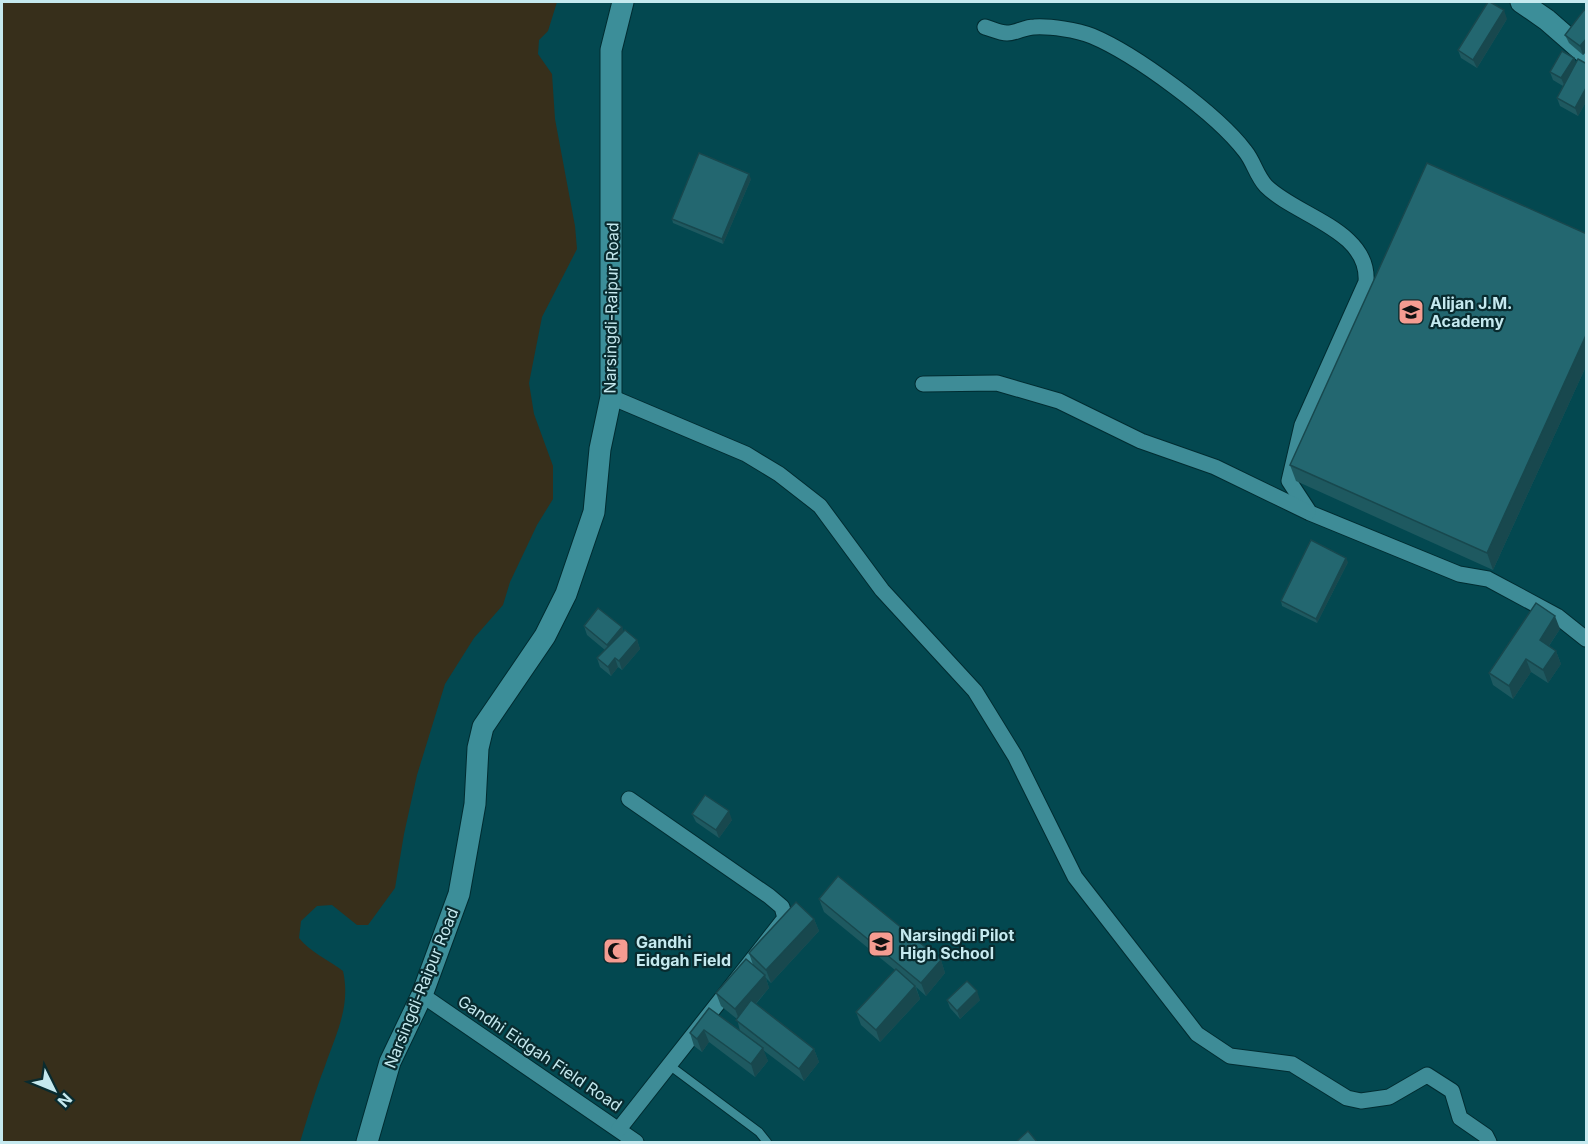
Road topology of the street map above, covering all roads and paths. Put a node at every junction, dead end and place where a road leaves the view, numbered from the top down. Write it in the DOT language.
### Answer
graph roads {
  1 [pos="623,2"];
  2 [pos="1521,2"];
  3 [pos="985,27"];
  4 [pos="1587,54"];
  5 [pos="923,384"];
  6 [pos="611,397"];
  7 [pos="1310,513"];
  8 [pos="1587,639"];
  9 [pos="629,799"];
  10 [pos="422,995"];
  11 [pos="669,1065"];
  12 [pos="619,1129"];
  13 [pos="370,1141"];
  14 [pos="636,1143"];
  15 [pos="767,1143"];
  16 [pos="1489,1143"];
  1 -- 6 [label="street, Narsingdi-Raipur Road"];
  2 -- 4 [label="street"];
  3 -- 7 [label="street"];
  5 -- 7 [label="street"];
  6 -- 10 [label="street, Narsingdi-Raipur Road"];
  6 -- 16 [label="street"];
  7 -- 8 [label="street"];
  9 -- 11 [label="street"];
  10 -- 12 [label="street, Gandhi Eidgah Field Road"];
  10 -- 13 [label="street, Narsingdi-Raipur Road"];
  11 -- 12 [label="street"];
  11 -- 15 [label="lane"];
  12 -- 14 [label="street, Gandhi Eidgah Field Road"];
}
